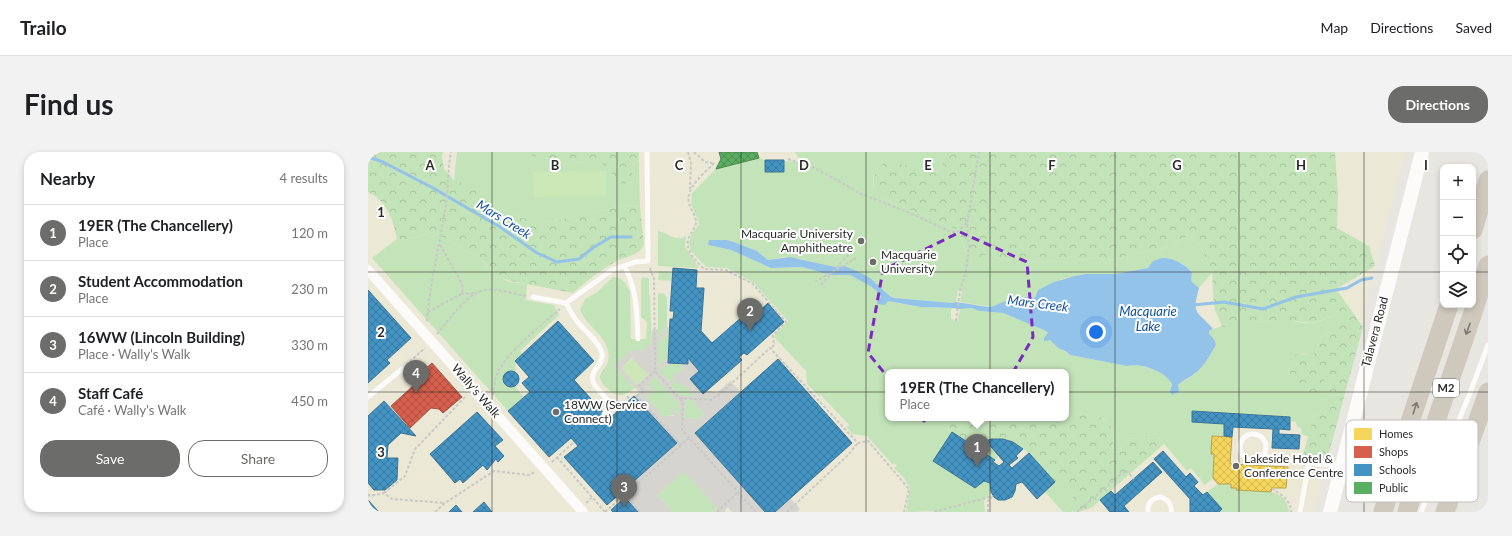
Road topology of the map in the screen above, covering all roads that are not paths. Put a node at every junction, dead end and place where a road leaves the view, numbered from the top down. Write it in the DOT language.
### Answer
graph roads {
  1 [pos="647,152"];
  2 [pos="1422,152"];
  3 [pos="1488,180"];
  4 [pos="1476,220"];
  5 [pos="1488,265"];
  6 [pos="625,267"];
  7 [pos="368,270"];
  8 [pos="533,297"];
  9 [pos="566,303"];
  10 [pos="1448,308"];
  11 [pos="638,339"];
  12 [pos="1488,344"];
  13 [pos="402,369"];
  14 [pos="1423,384"];
  15 [pos="1445,392"];
  16 [pos="1488,392"];
  17 [pos="368,397"];
  18 [pos="604,414"];
  19 [pos="1353,420"];
  20 [pos="1412,420"];
  21 [pos="1436,420"];
  22 [pos="1459,420"];
  23 [pos="1478,421"];
  24 [pos="1346,447"];
  25 [pos="1262,456"];
  26 [pos="1309,463"];
  27 [pos="1341,466"];
  28 [pos="1386,502"];
  29 [pos="1410,502"];
  30 [pos="1425,502"];
  31 [pos="1450,502"];
  32 [pos="1452,502"];
  33 [pos="583,512"];
  34 [pos="1148,512"];
  35 [pos="1170,512"];
  36 [pos="1300,512"];
  37 [pos="1330,512"];
  38 [pos="1383,512"];
  39 [pos="1407,512"];
  40 [pos="1421,512"];
  41 [pos="1447,512"];
  1 -- 6 [label="lane"];
  2 -- 19 [label="street, Talavera Road"];
  3 -- 4 [label="highway"];
  5 -- 15 [label="highway, M2, one-way"];
  6 -- 9 [label="lane"];
  6 -- 11 [label="lane"];
  7 -- 33 [label="street, Wally's Walk"];
  8 -- 9 [label="lane"];
  9 -- 18 [label="lane"];
  10 -- 14 [label="highway, M2"];
  12 -- 22 [label="lane"];
  13 -- 17 [label="lane"];
  14 -- 15 [label="lane"];
  20 -- 14 [label="highway, M2, one-way"];
  15 -- 21 [label="highway, M2"];
  16 -- 23 [label="highway"];
  24 -- 27 [label="street, Talavera Road"];
  25 -- 25 [label="lane"];
  25 -- 26 [label="lane"];
  26 -- 27 [label="lane"];
  26 -- 36 [label="lane"];
  27 -- 37 [label="street, Talavera Road"];
  38 -- 28 [label="highway, M2, one-way"];
  29 -- 39 [label="highway, M2"];
  30 -- 40 [label="lane"];
  31 -- 41 [label="highway"];
  32 -- 41 [label="lane"];
  34 -- 35 [label="lane"];
}
